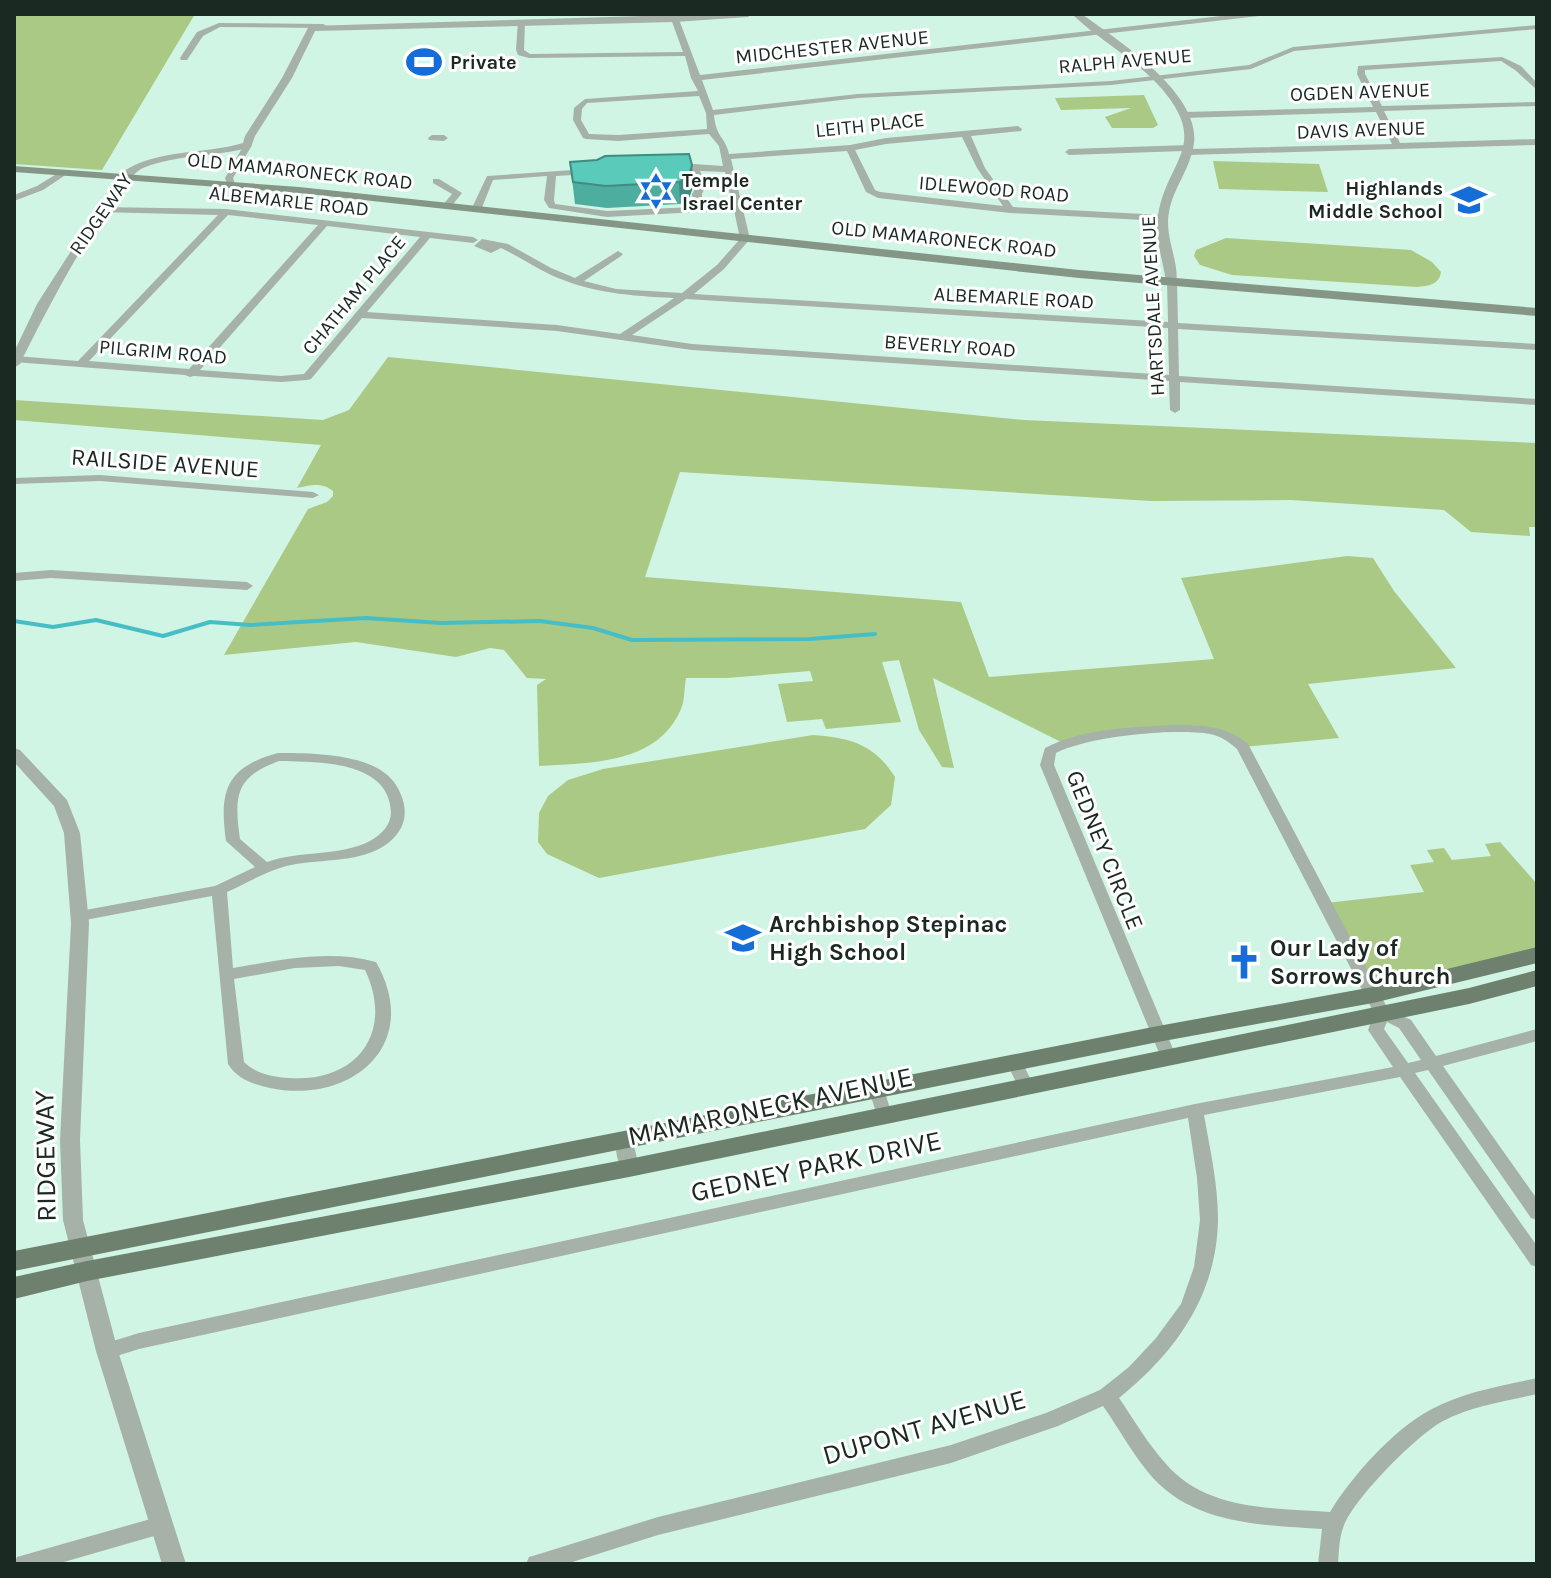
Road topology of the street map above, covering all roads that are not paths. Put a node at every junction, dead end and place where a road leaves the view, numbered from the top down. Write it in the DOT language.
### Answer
graph roads {
  1 [pos="748,14"];
  2 [pos="1076,14"];
  3 [pos="1259,14"];
  4 [pos="735,15"];
  5 [pos="675,19"];
  6 [pos="521,22"];
  7 [pos="323,26"];
  8 [pos="1537,27"];
  9 [pos="1100,32"];
  10 [pos="688,54"];
  11 [pos="184,58"];
  12 [pos="695,78"];
  13 [pos="1156,78"];
  14 [pos="1537,88"];
  15 [pos="701,93"];
  16 [pos="1537,104"];
  17 [pos="1379,109"];
  18 [pos="710,113"];
  19 [pos="1184,115"];
  20 [pos="1018,129"];
  21 [pos="711,131"];
  22 [pos="966,135"];
  23 [pos="432,138"];
  24 [pos="444,138"];
  25 [pos="1537,142"];
  26 [pos="248,145"];
  27 [pos="1398,147"];
  28 [pos="850,148"];
  29 [pos="1187,150"];
  30 [pos="1069,152"];
  31 [pos="726,157"];
  32 [pos="694,167"];
  33 [pos="14,169"];
  34 [pos="662,169"];
  35 [pos="727,169"];
  36 [pos="599,171"];
  37 [pos="66,172"];
  38 [pos="552,173"];
  39 [pos="125,175"];
  40 [pos="490,178"];
  41 [pos="436,181"];
  42 [pos="231,184"];
  43 [pos="14,198"];
  44 [pos="447,206"];
  45 [pos="738,207"];
  46 [pos="698,209"];
  47 [pos="101,210"];
  48 [pos="476,210"];
  49 [pos="1010,210"];
  50 [pos="491,211"];
  51 [pos="226,212"];
  52 [pos="1162,218"];
  53 [pos="325,223"];
  54 [pos="427,235"];
  55 [pos="745,239"];
  56 [pos="473,240"];
  57 [pos="499,245"];
  58 [pos="618,254"];
  59 [pos="576,282"];
  60 [pos="1172,282"];
  61 [pos="681,295"];
  62 [pos="1537,312"];
  63 [pos="362,315"];
  64 [pos="1172,324"];
  65 [pos="621,338"];
  66 [pos="1537,347"];
  67 [pos="16,356"];
  68 [pos="82,363"];
  69 [pos="190,374"];
  70 [pos="307,377"];
  71 [pos="1174,378"];
  72 [pos="1537,402"];
  73 [pos="1175,410"];
  74 [pos="14,481"];
  75 [pos="313,495"];
  76 [pos="14,577"];
  77 [pos="247,586"];
  78 [pos="14,753"];
  79 [pos="265,868"];
  80 [pos="219,890"];
  81 [pos="80,916"];
  82 [pos="1537,955"];
  83 [pos="226,975"];
  84 [pos="1537,978"];
  85 [pos="1378,1004"];
  86 [pos="1158,1034"];
  87 [pos="1537,1035"];
  88 [pos="1168,1056"];
  89 [pos="1432,1063"];
  90 [pos="1015,1064"];
  91 [pos="1402,1071"];
  92 [pos="1026,1086"];
  93 [pos="877,1090"];
  94 [pos="1195,1110"];
  95 [pos="884,1115"];
  96 [pos="624,1142"];
  97 [pos="629,1168"];
  98 [pos="1537,1213"];
  99 [pos="83,1260"];
  100 [pos="1537,1260"];
  101 [pos="14,1261"];
  102 [pos="14,1288"];
  103 [pos="107,1351"];
  104 [pos="1537,1386"];
  105 [pos="1107,1396"];
  106 [pos="1335,1521"];
  107 [pos="161,1525"];
  108 [pos="24,1564"];
  109 [pos="174,1564"];
  110 [pos="536,1564"];
  111 [pos="1328,1564"];
  1 -- 4 [label="street"];
  2 -- 9 [label="street"];
  3 -- 9 [label="street, MIDCHESTER AVENUE"];
  4 -- 5 [label="street"];
  5 -- 6 [label="street"];
  5 -- 10 [label="street"];
  6 -- 7 [label="street"];
  6 -- 10 [label="street"];
  7 -- 11 [label="street"];
  7 -- 26 [label="street"];
  8 -- 13 [label="street, RALPH AVENUE"];
  9 -- 12 [label="street, MIDCHESTER AVENUE"];
  9 -- 13 [label="street"];
  10 -- 12 [label="street"];
  12 -- 15 [label="street"];
  13 -- 18 [label="street, RALPH AVENUE"];
  13 -- 19 [label="street"];
  14 -- 17 [label="street"];
  15 -- 18 [label="street"];
  15 -- 21 [label="street"];
  16 -- 17 [label="street, OGDEN AVENUE"];
  17 -- 19 [label="street, OGDEN AVENUE"];
  17 -- 27 [label="street"];
  18 -- 21 [label="street"];
  19 -- 29 [label="street, HARTSDALE AVENUE"];
  20 -- 22 [label="street, LEITH PLACE"];
  21 -- 31 [label="street"];
  22 -- 28 [label="street, LEITH PLACE"];
  22 -- 49 [label="street"];
  23 -- 24 [label="street"];
  25 -- 27 [label="street, DAVIS AVENUE"];
  26 -- 39 [label="street, RIDGEWAY"];
  26 -- 42 [label="street"];
  27 -- 29 [label="street, DAVIS AVENUE"];
  28 -- 31 [label="street, LEITH PLACE"];
  28 -- 49 [label="street, IDLEWOOD ROAD"];
  29 -- 30 [label="street, DAVIS AVENUE"];
  29 -- 52 [label="street, HARTSDALE AVENUE"];
  31 -- 35 [label="street"];
  32 -- 34 [label="street"];
  32 -- 35 [label="street"];
  32 -- 46 [label="street"];
  33 -- 37 [label="main road, OLD MAMARONECK ROAD"];
  35 -- 45 [label="street"];
  36 -- 38 [label="street"];
  37 -- 39 [label="main road, OLD MAMARONECK ROAD"];
  37 -- 43 [label="street"];
  38 -- 40 [label="street"];
  38 -- 46 [label="street"];
  39 -- 42 [label="main road, OLD MAMARONECK ROAD"];
  39 -- 47 [label="street, RIDGEWAY"];
  40 -- 48 [label="street"];
  40 -- 50 [label="street"];
  41 -- 44 [label="street"];
  42 -- 44 [label="main road, OLD MAMARONECK ROAD"];
  44 -- 48 [label="main road, OLD MAMARONECK ROAD"];
  45 -- 46 [label="street"];
  45 -- 55 [label="street"];
  47 -- 51 [label="street, ALBEMARLE ROAD"];
  47 -- 67 [label="street, RIDGEWAY"];
  48 -- 50 [label="main road, OLD MAMARONECK ROAD"];
  49 -- 52 [label="street, IDLEWOOD ROAD"];
  50 -- 55 [label="main road, OLD MAMARONECK ROAD"];
  51 -- 53 [label="street, ALBEMARLE ROAD"];
  51 -- 68 [label="street"];
  52 -- 60 [label="street, HARTSDALE AVENUE"];
  53 -- 54 [label="street, ALBEMARLE ROAD"];
  53 -- 69 [label="street"];
  54 -- 56 [label="street, ALBEMARLE ROAD"];
  54 -- 63 [label="street, CHATHAM PLACE"];
  55 -- 60 [label="main road, OLD MAMARONECK ROAD"];
  55 -- 61 [label="street"];
  57 -- 59 [label="street, ALBEMARLE ROAD"];
  58 -- 59 [label="street"];
  59 -- 61 [label="street, ALBEMARLE ROAD"];
  60 -- 62 [label="main road, OLD MAMARONECK ROAD"];
  60 -- 64 [label="street, HARTSDALE AVENUE"];
  61 -- 64 [label="street, ALBEMARLE ROAD"];
  61 -- 65 [label="street"];
  63 -- 65 [label="street, BEVERLY ROAD"];
  63 -- 70 [label="street, CHATHAM PLACE"];
  64 -- 66 [label="street, ALBEMARLE ROAD"];
  64 -- 71 [label="street, HARTSDALE AVENUE"];
  65 -- 71 [label="street, BEVERLY ROAD"];
  67 -- 68 [label="street, PILGRIM ROAD"];
  68 -- 69 [label="street, PILGRIM ROAD"];
  69 -- 70 [label="street, PILGRIM ROAD"];
  71 -- 72 [label="street, BEVERLY ROAD"];
  71 -- 73 [label="street, HARTSDALE AVENUE"];
  74 -- 75 [label="street, RAILSIDE AVENUE"];
  76 -- 77 [label="street"];
  78 -- 81 [label="street, RIDGEWAY"];
  79 -- 79 [label="street"];
  79 -- 80 [label="street"];
  80 -- 81 [label="street"];
  80 -- 83 [label="street"];
  81 -- 99 [label="street, RIDGEWAY"];
  82 -- 85 [label="main road, MAMARONECK AVENUE"];
  83 -- 83 [label="street"];
  84 -- 85 [label="main road, MAMARONECK AVENUE"];
  85 -- 86 [label="main road, MAMARONECK AVENUE"];
  85 -- 86 [label="street, GEDNEY CIRCLE"];
  85 -- 88 [label="main road, MAMARONECK AVENUE"];
  85 -- 89 [label="street"];
  85 -- 91 [label="street"];
  86 -- 88 [label="street, GEDNEY CIRCLE"];
  86 -- 90 [label="main road, MAMARONECK AVENUE"];
  87 -- 89 [label="street, GEDNEY PARK DRIVE"];
  88 -- 92 [label="main road, MAMARONECK AVENUE"];
  89 -- 91 [label="street, GEDNEY PARK DRIVE"];
  89 -- 98 [label="street"];
  90 -- 92 [label="street"];
  90 -- 93 [label="main road, MAMARONECK AVENUE"];
  91 -- 94 [label="street, GEDNEY PARK DRIVE"];
  91 -- 100 [label="street"];
  92 -- 95 [label="main road, MAMARONECK AVENUE"];
  93 -- 95 [label="street"];
  93 -- 96 [label="main road, MAMARONECK AVENUE"];
  94 -- 103 [label="street, GEDNEY PARK DRIVE"];
  94 -- 105 [label="street, DUPONT AVENUE"];
  95 -- 97 [label="main road, MAMARONECK AVENUE"];
  96 -- 97 [label="street"];
  96 -- 99 [label="main road, MAMARONECK AVENUE"];
  97 -- 99 [label="main road, MAMARONECK AVENUE"];
  99 -- 101 [label="main road, MAMARONECK AVENUE"];
  99 -- 102 [label="main road, MAMARONECK AVENUE"];
  99 -- 103 [label="street, RIDGEWAY"];
  103 -- 107 [label="street, RIDGEWAY"];
  104 -- 106 [label="street"];
  105 -- 106 [label="street"];
  105 -- 110 [label="street, DUPONT AVENUE"];
  106 -- 111 [label="street"];
  107 -- 108 [label="street"];
  107 -- 109 [label="street, RIDGEWAY"];
}
